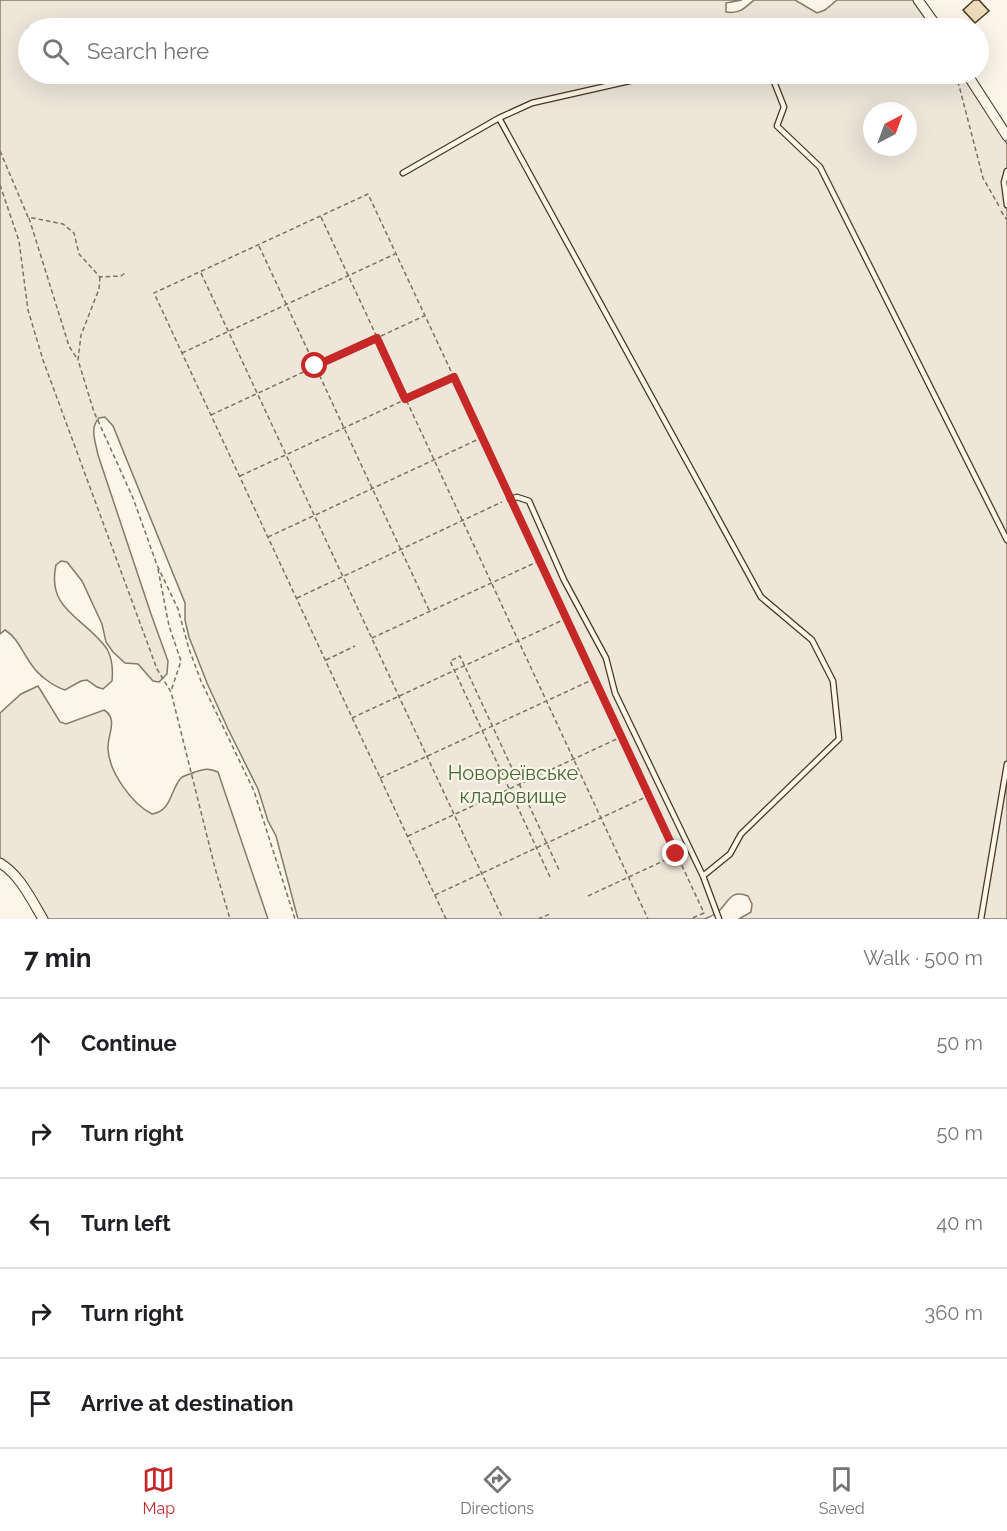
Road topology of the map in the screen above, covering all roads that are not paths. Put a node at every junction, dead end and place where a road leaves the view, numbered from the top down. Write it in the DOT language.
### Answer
graph roads {
  1 [pos="918,0"];
  2 [pos="931,18"];
  3 [pos="616,84"];
  4 [pos="775,84"];
  5 [pos="973,84"];
  6 [pos="500,118"];
  7 [pos="1007,136"];
  8 [pos="1007,171"];
  9 [pos="403,173"];
  10 [pos="1007,205"];
  11 [pos="510,499"];
  12 [pos="1007,540"];
  13 [pos="1007,764"];
  14 [pos="0,863"];
  15 [pos="703,876"];
  16 [pos="43,919"];
  17 [pos="719,919"];
  18 [pos="981,919"];
  1 -- 2 [label="street"];
  3 -- 6 [label="lane"];
  4 -- 12 [label="lane"];
  5 -- 7 [label="street"];
  6 -- 9 [label="lane"];
  6 -- 15 [label="lane"];
  8 -- 10 [label="lane"];
  11 -- 15 [label="lane"];
  13 -- 18 [label="lane"];
  14 -- 16 [label="street"];
  15 -- 17 [label="lane"];
}
